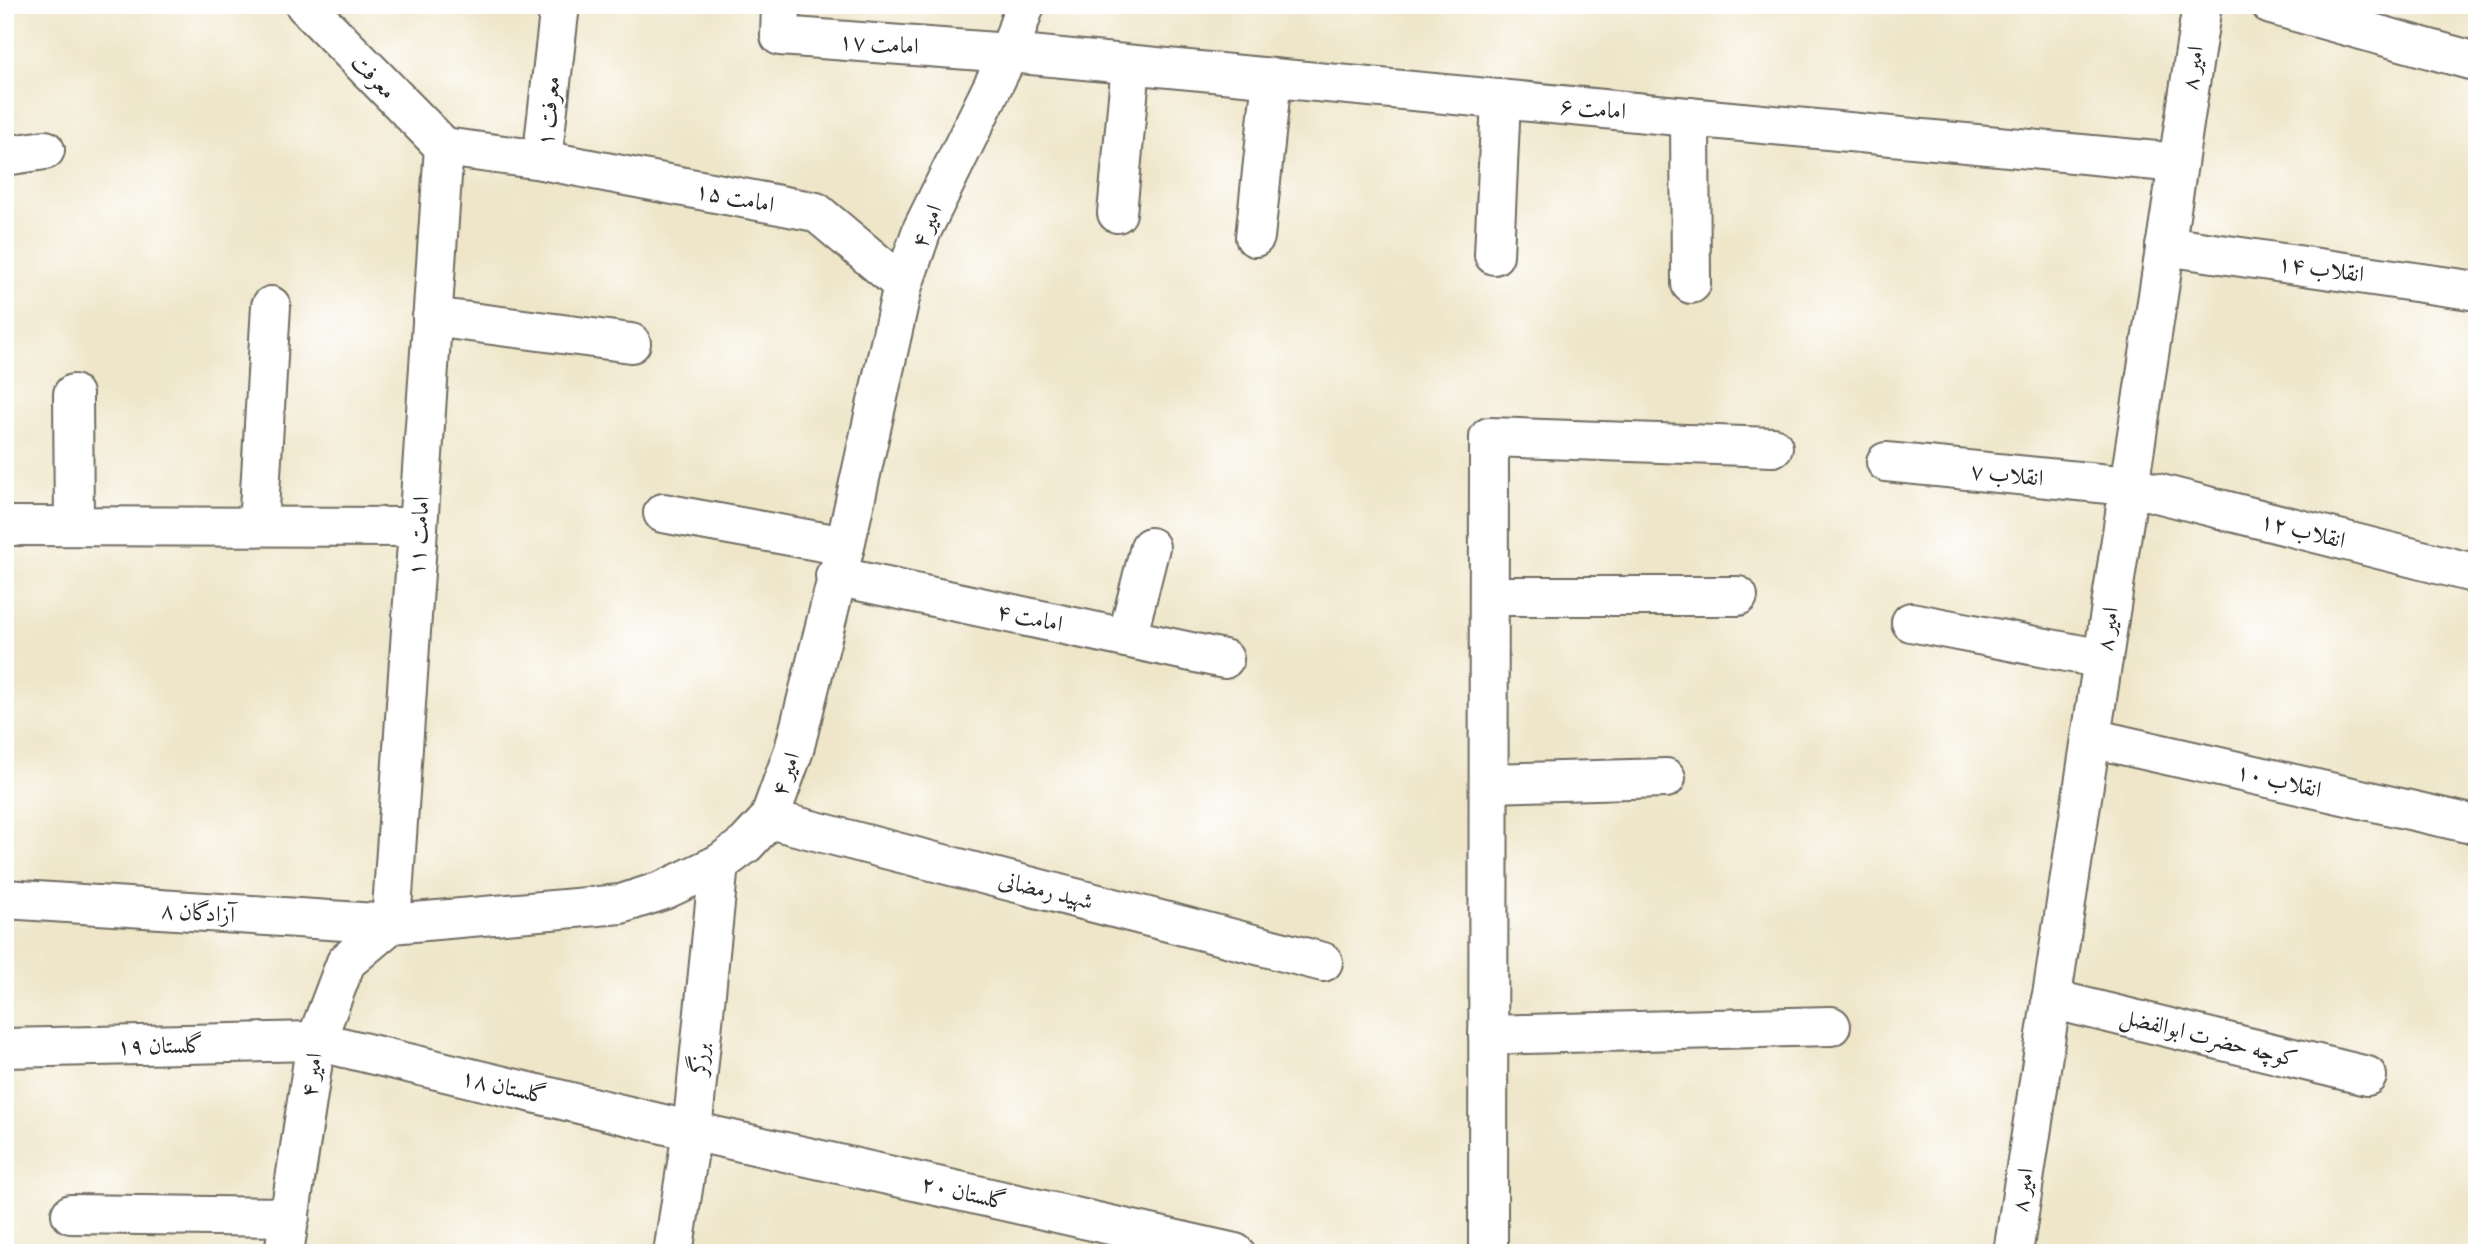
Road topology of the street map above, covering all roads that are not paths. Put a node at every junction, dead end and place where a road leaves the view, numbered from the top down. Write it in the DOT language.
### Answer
graph roads {
  1 [pos="305,5"];
  2 [pos="560,5"];
  3 [pos="780,5"];
  4 [pos="1026,5"];
  5 [pos="2202,5"];
  6 [pos="2271,5"];
  7 [pos="1009,53"];
  8 [pos="2477,62"];
  9 [pos="1132,65"];
  10 [pos="1272,78"];
  11 [pos="1501,99"];
  12 [pos="1690,117"];
  13 [pos="444,147"];
  14 [pos="45,150"];
  15 [pos="5,156"];
  16 [pos="542,160"];
  17 [pos="2178,163"];
  18 [pos="1117,213"];
  19 [pos="1255,237"];
  20 [pos="2165,246"];
  21 [pos="1494,255"];
  22 [pos="1691,284"];
  23 [pos="903,285"];
  24 [pos="2477,291"];
  25 [pos="271,306"];
  26 [pos="432,317"];
  27 [pos="631,343"];
  28 [pos="74,394"];
  29 [pos="1773,447"];
  30 [pos="1886,462"];
  31 [pos="2129,486"];
  32 [pos="663,513"];
  33 [pos="74,524"];
  34 [pos="5,526"];
  35 [pos="258,526"];
  36 [pos="418,527"];
  37 [pos="1150,547"];
  38 [pos="840,561"];
  39 [pos="2477,574"];
  40 [pos="1489,596"];
  41 [pos="1738,596"];
  42 [pos="1911,622"];
  43 [pos="1127,638"];
  44 [pos="1224,659"];
  45 [pos="2103,659"];
  46 [pos="2091,738"];
  47 [pos="1666,779"];
  48 [pos="1489,783"];
  49 [pos="769,819"];
  50 [pos="2467,822"];
  51 [pos="719,864"];
  52 [pos="5,899"];
  53 [pos="391,925"];
  54 [pos="1323,962"];
  55 [pos="2051,999"];
  56 [pos="1831,1026"];
  57 [pos="1488,1035"];
  58 [pos="316,1041"];
  59 [pos="5,1048"];
  60 [pos="2367,1076"];
  61 [pos="692,1131"];
  62 [pos="71,1214"];
  63 [pos="287,1235"];
  64 [pos="674,1253"];
  65 [pos="1236,1253"];
  66 [pos="1488,1253"];
  67 [pos="2013,1253"];
  1 -- 13 [label="street, معرفت"];
  2 -- 16 [label="street, معرفت ۱"];
  3 -- 7 [label="street, امامت ۱۷"];
  4 -- 7 [label="street, امیر ۴"];
  5 -- 17 [label="street, امیر ۸"];
  6 -- 8 [label="street"];
  7 -- 9 [label="street, امامت ۶"];
  7 -- 23 [label="street, امیر ۴"];
  9 -- 10 [label="street, امامت ۶"];
  9 -- 18 [label="street"];
  10 -- 11 [label="street, امامت ۶"];
  10 -- 19 [label="street"];
  11 -- 12 [label="street, امامت ۶"];
  11 -- 21 [label="street"];
  12 -- 17 [label="street, امامت ۶"];
  12 -- 22 [label="street"];
  13 -- 16 [label="street, معرفت ۱"];
  13 -- 26 [label="street, امامت ۱۱"];
  14 -- 15 [label="street"];
  16 -- 23 [label="street, امامت ۱۵"];
  17 -- 20 [label="street, امیر ۸"];
  20 -- 24 [label="street, انقلاب ۱۴"];
  20 -- 31 [label="street, امیر ۸"];
  23 -- 38 [label="street, امیر ۴"];
  25 -- 35 [label="street"];
  26 -- 27 [label="street"];
  26 -- 36 [label="street, امامت ۱۱"];
  28 -- 33 [label="street"];
  29 -- 40 [label="street"];
  30 -- 31 [label="street, انقلاب ۷"];
  31 -- 39 [label="street, انقلاب ۱۲"];
  31 -- 45 [label="street, امیر ۸"];
  32 -- 38 [label="street, امامت ۴"];
  33 -- 34 [label="street"];
  33 -- 35 [label="street"];
  35 -- 36 [label="street"];
  36 -- 53 [label="street, امامت ۱۱"];
  37 -- 43 [label="street"];
  38 -- 43 [label="street, امامت ۴"];
  38 -- 49 [label="street, امیر ۴"];
  40 -- 41 [label="street"];
  40 -- 48 [label="street"];
  42 -- 45 [label="street"];
  43 -- 44 [label="street, امامت ۴"];
  45 -- 46 [label="street, امیر ۸"];
  46 -- 50 [label="street, انقلاب ۱۰"];
  46 -- 55 [label="street, امیر ۸"];
  47 -- 48 [label="street"];
  48 -- 57 [label="street"];
  49 -- 51 [label="street, امیر ۴"];
  49 -- 54 [label="street, شهید رمضانی"];
  51 -- 53 [label="street, امیر ۴"];
  51 -- 61 [label="street, برزگر"];
  52 -- 53 [label="street, آزادگان ۸"];
  53 -- 58 [label="street, امیر ۴"];
  55 -- 60 [label="street, کوچه حضرت ابوالفضل"];
  55 -- 67 [label="street, امیر ۸"];
  56 -- 57 [label="street"];
  57 -- 66 [label="street"];
  58 -- 59 [label="street, گلستان ۱۹"];
  58 -- 61 [label="street, گلستان ۱۸"];
  58 -- 63 [label="street, امیر ۴"];
  61 -- 64 [label="street, برزگر"];
  61 -- 65 [label="street, گلستان ۲۰"];
  62 -- 63 [label="street"];
}
